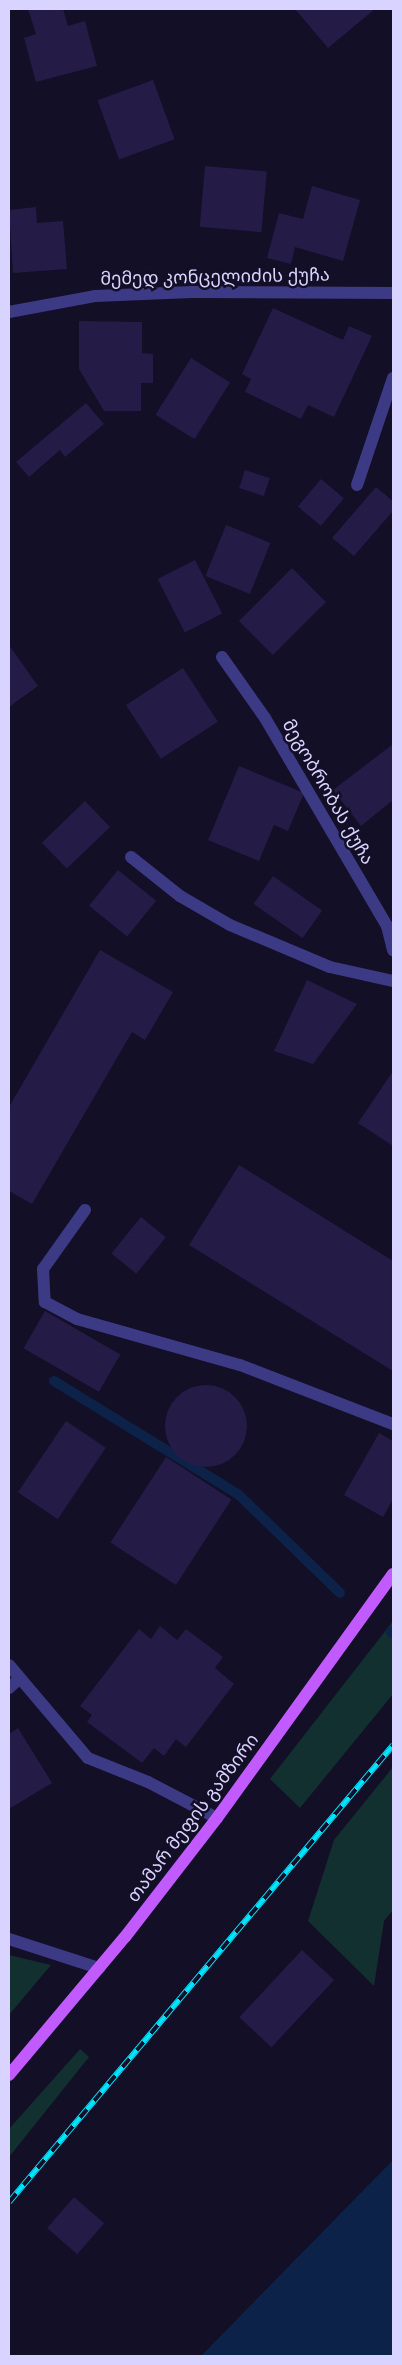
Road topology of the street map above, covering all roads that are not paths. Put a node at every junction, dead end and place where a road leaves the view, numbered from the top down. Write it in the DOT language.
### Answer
graph roads {
  1 [pos="393,293"];
  2 [pos="9,312"];
  3 [pos="393,378"];
  4 [pos="357,484"];
  5 [pos="222,657"];
  6 [pos="131,857"];
  7 [pos="393,950"];
  8 [pos="393,980"];
  9 [pos="85,1210"];
  10 [pos="393,1424"];
  11 [pos="393,1574"];
  12 [pos="9,1665"];
  13 [pos="19,1679"];
  14 [pos="9,1688"];
  15 [pos="217,1818"];
  16 [pos="9,1939"];
  17 [pos="98,1968"];
  18 [pos="9,2075"];
  1 -- 2 [label="street, მემედ კონცელიძის ქუჩა"];
  3 -- 4 [label="street"];
  5 -- 7 [label="street, მეგობრობას ქუჩა"];
  6 -- 8 [label="street"];
  9 -- 10 [label="street"];
  11 -- 15 [label="main road, თამარ მეფის გამზირი"];
  12 -- 13 [label="street"];
  13 -- 14 [label="street"];
  13 -- 15 [label="street"];
  15 -- 17 [label="main road, თამარ მეფის გამზირი"];
  16 -- 17 [label="street"];
  17 -- 18 [label="main road, თამარ მეფის გამზირი"];
}
